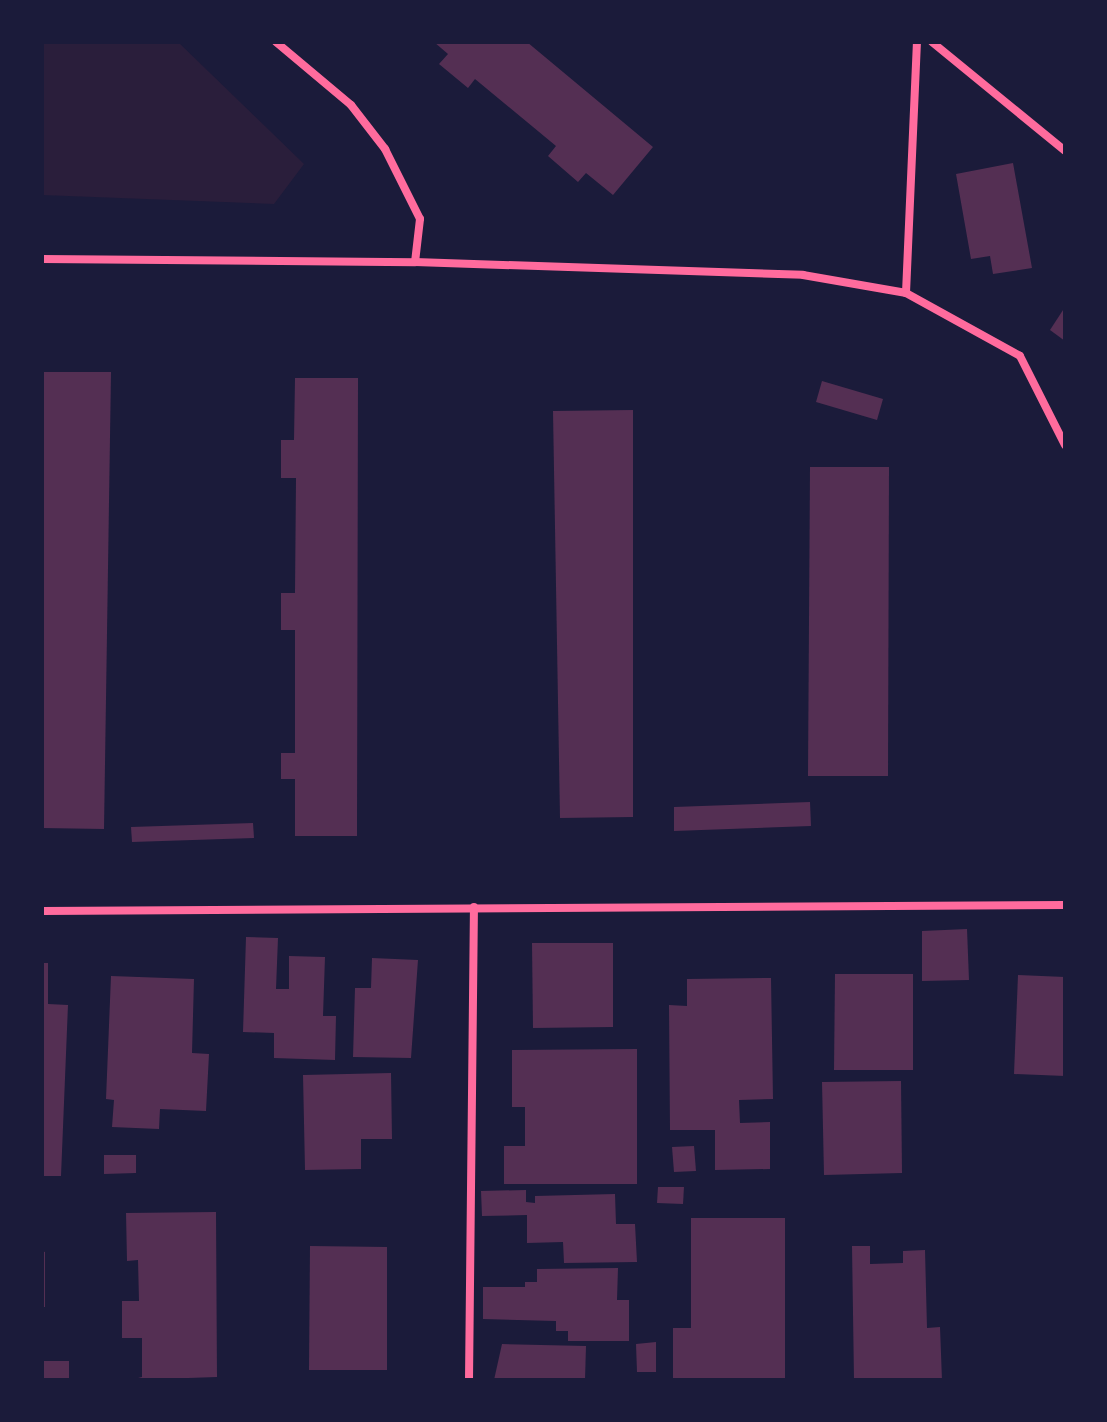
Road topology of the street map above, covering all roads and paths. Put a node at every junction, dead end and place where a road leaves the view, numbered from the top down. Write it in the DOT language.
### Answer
graph roads {
  1 [pos="276,42"];
  2 [pos="917,42"];
  3 [pos="932,42"];
  4 [pos="1065,151"];
  5 [pos="42,259"];
  6 [pos="415,262"];
  7 [pos="906,293"];
  8 [pos="1065,445"];
  9 [pos="1065,905"];
  10 [pos="474,907"];
  11 [pos="42,911"];
  12 [pos="469,1380"];
  1 -- 6 [label="street"];
  2 -- 7 [label="street"];
  3 -- 4 [label="street"];
  5 -- 6 [label="street"];
  6 -- 7 [label="street"];
  7 -- 8 [label="street"];
  9 -- 10 [label="street"];
  10 -- 11 [label="street"];
  10 -- 12 [label="street"];
}
